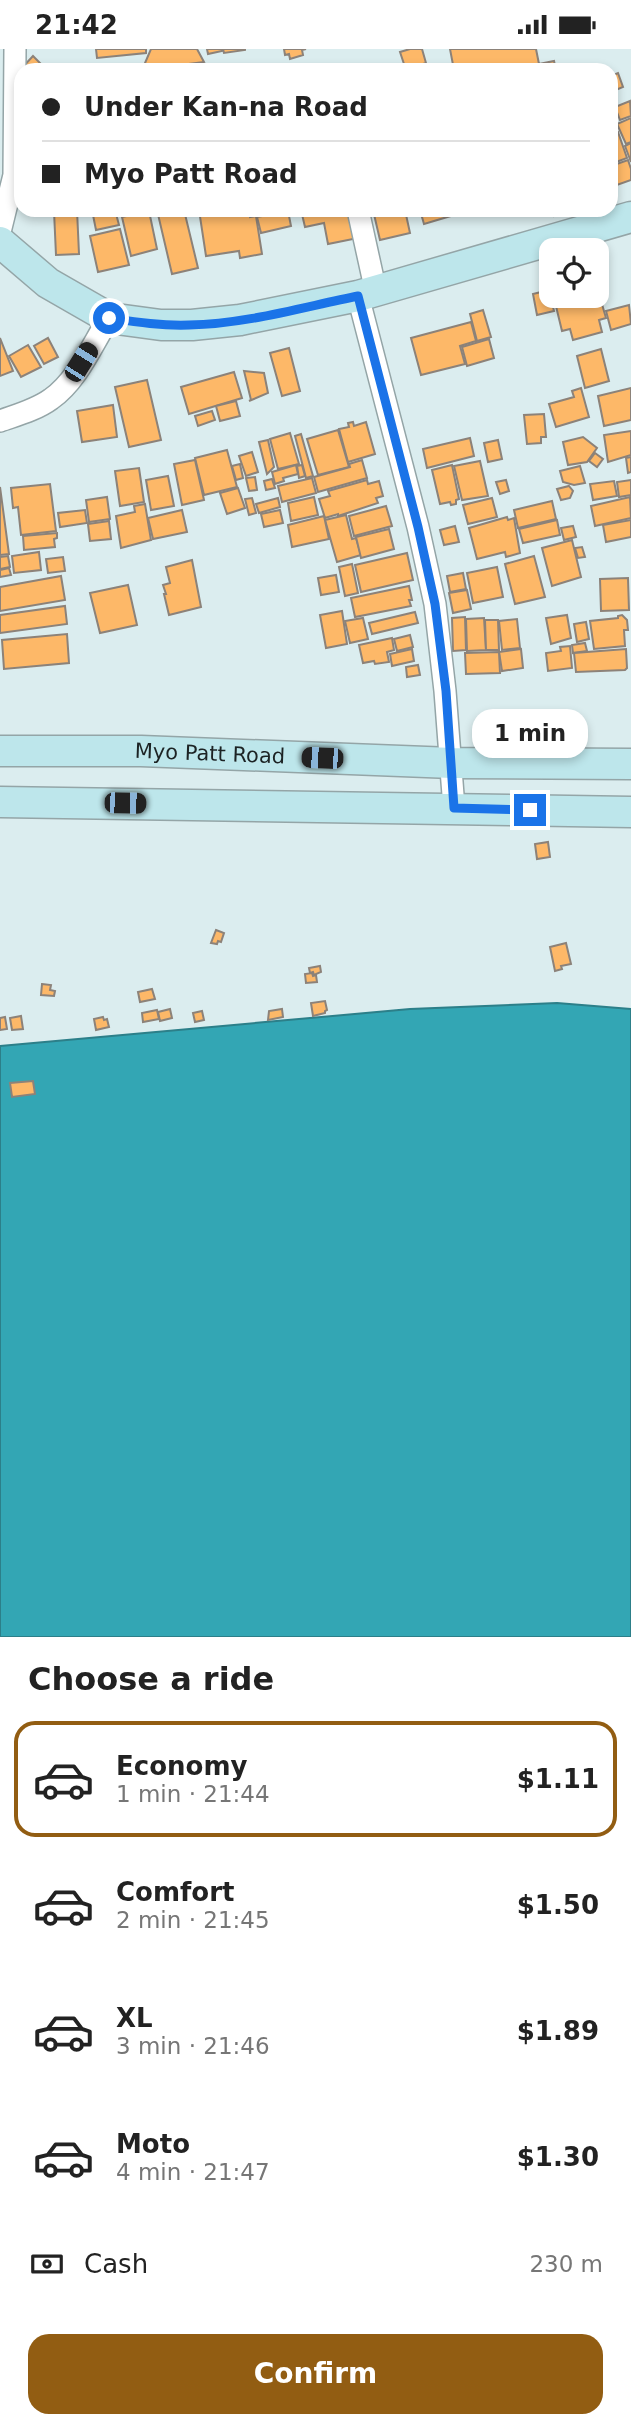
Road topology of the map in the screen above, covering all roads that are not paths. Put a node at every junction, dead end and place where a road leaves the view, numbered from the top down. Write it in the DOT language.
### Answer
graph roads {
  1 [pos="14,175"];
  2 [pos="359,217"];
  3 [pos="631,217"];
  4 [pos="3,247"];
  5 [pos="367,294"];
  6 [pos="109,318"];
  7 [pos="0,421"];
  8 [pos="0,751"];
  9 [pos="452,763"];
  10 [pos="631,764"];
  11 [pos="0,802"];
  12 [pos="454,808"];
  13 [pos="631,812"];
  1 -- 4 [label="street"];
  2 -- 5 [label="street"];
  3 -- 5 [label="main road"];
  4 -- 6 [label="main road"];
  5 -- 6 [label="main road"];
  5 -- 9 [label="street"];
  6 -- 7 [label="street"];
  8 -- 9 [label="main road, Myo Patt Road"];
  9 -- 10 [label="main road, Myo Patt Road"];
  9 -- 12 [label="street"];
  11 -- 12 [label="main road"];
  12 -- 13 [label="main road"];
}
